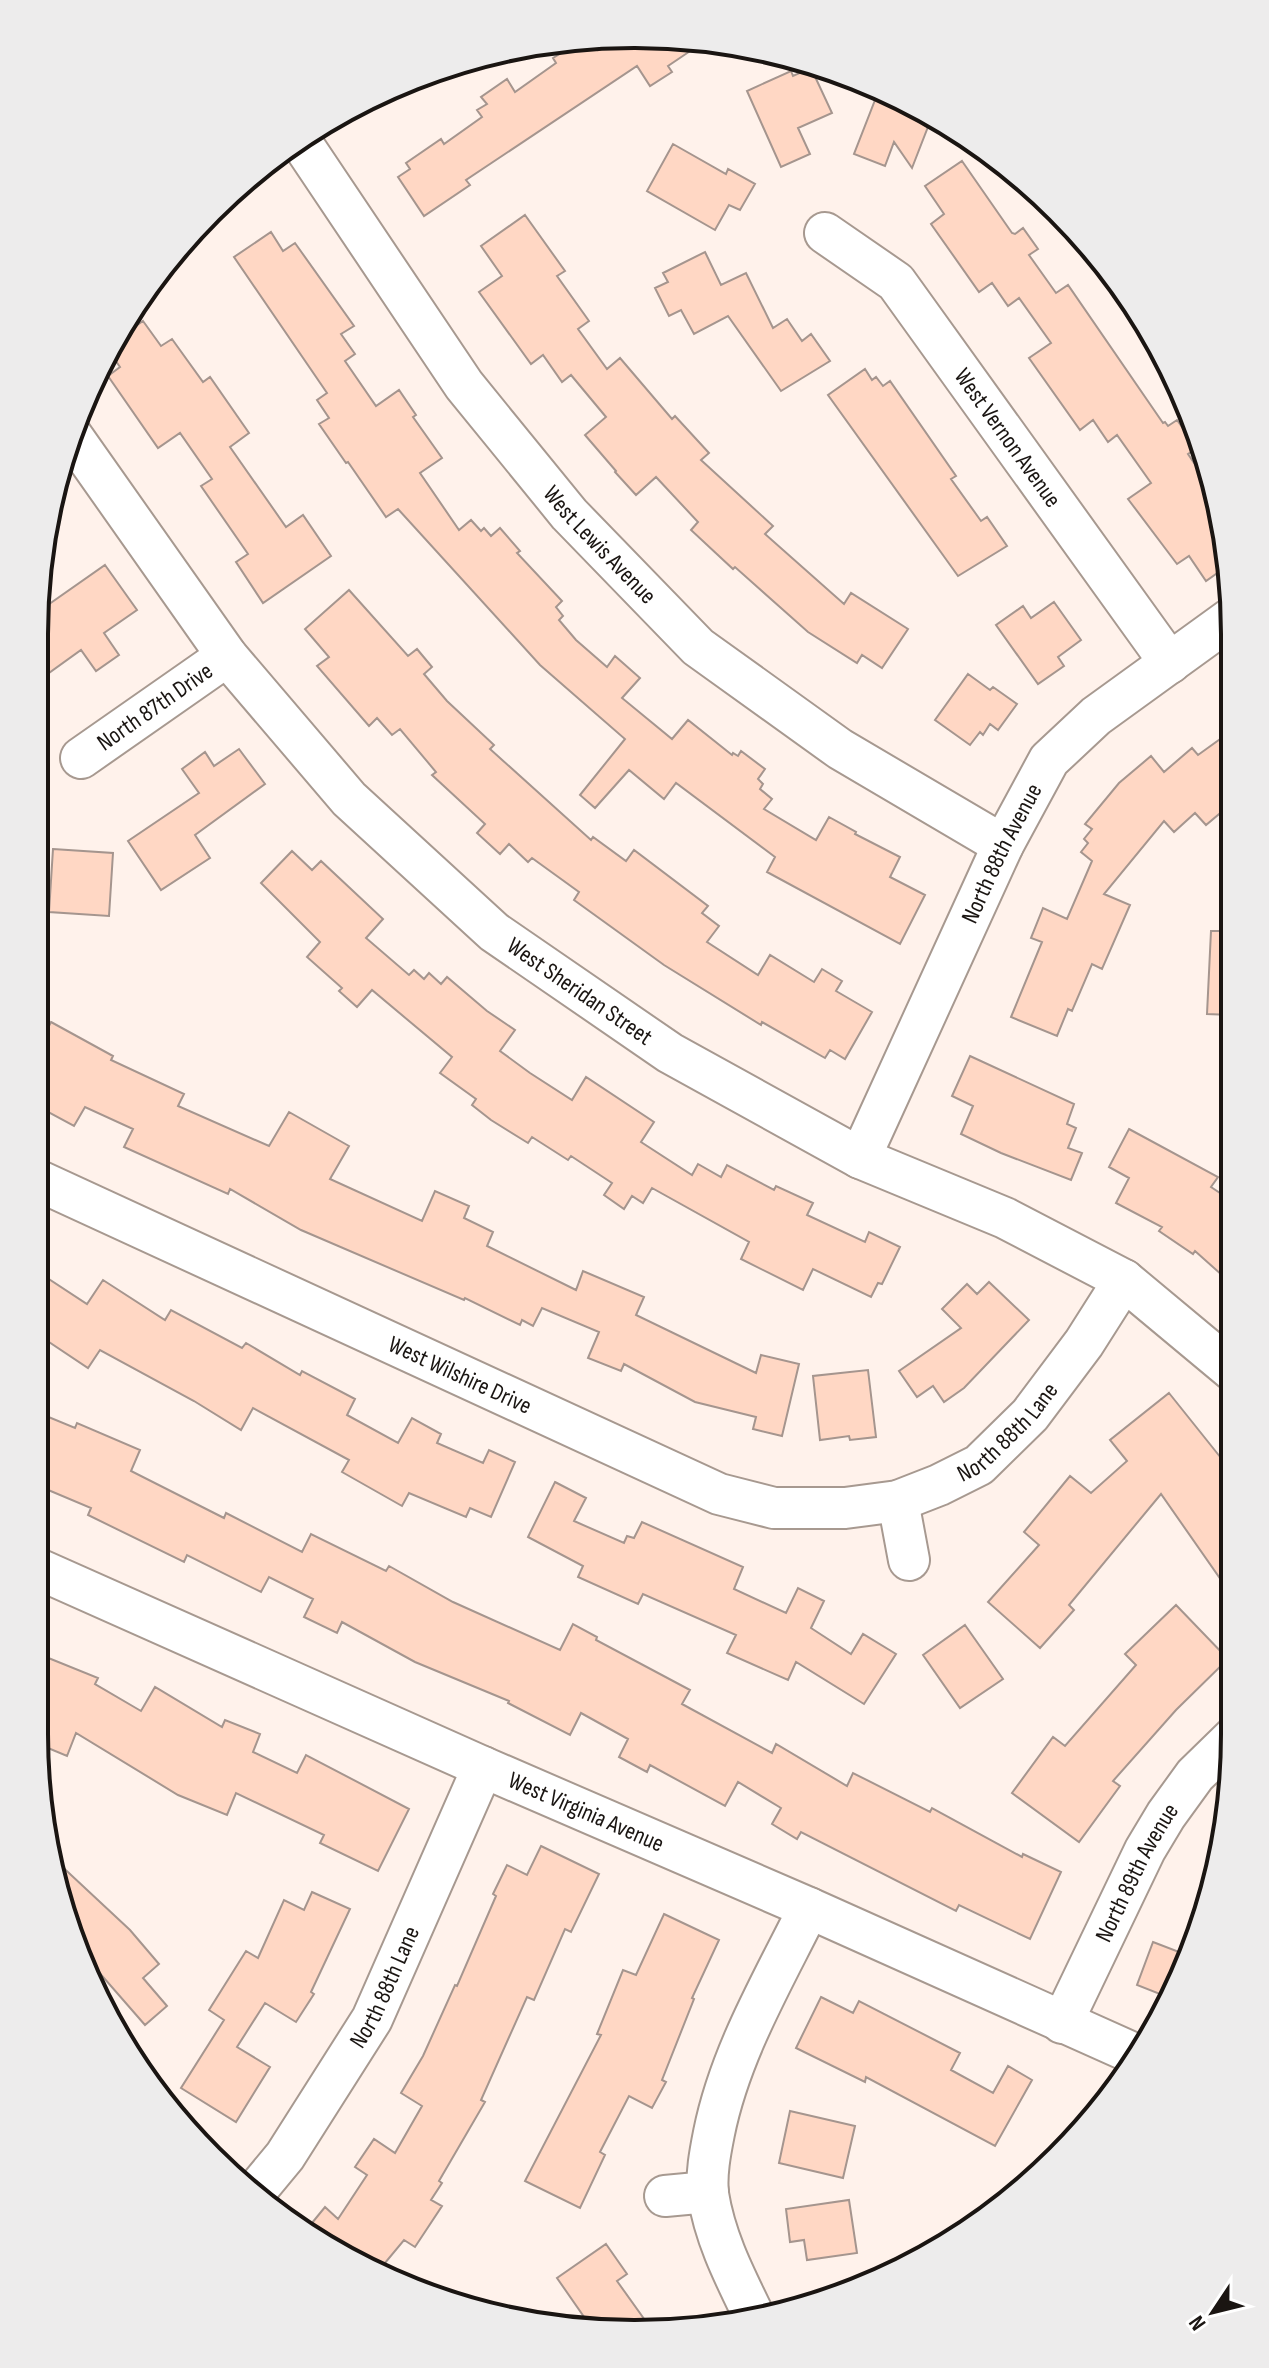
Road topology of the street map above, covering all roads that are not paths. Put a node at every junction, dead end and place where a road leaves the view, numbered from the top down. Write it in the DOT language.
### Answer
graph roads {
  1 [pos="306,149"];
  2 [pos="825,233"];
  3 [pos="79,446"];
  4 [pos="1221,626"];
  5 [pos="227,656"];
  6 [pos="1170,663"];
  7 [pos="81,758"];
  8 [pos="1003,845"];
  9 [pos="860,1158"];
  10 [pos="48,1185"];
  11 [pos="1124,1280"];
  12 [pos="1221,1361"];
  13 [pos="898,1501"];
  14 [pos="909,1560"];
  15 [pos="48,1573"];
  16 [pos="1221,1750"];
  17 [pos="483,1767"];
  18 [pos="809,1908"];
  19 [pos="1062,2023"];
  20 [pos="1127,2051"];
  21 [pos="261,2185"];
  22 [pos="708,2192"];
  23 [pos="665,2196"];
  24 [pos="750,2309"];
  1 -- 8 [label="street, West Lewis Avenue"];
  2 -- 6 [label="street, West Vernon Avenue"];
  3 -- 5 [label="street, West Sheridan Street"];
  4 -- 6 [label="street, North 88th Avenue"];
  5 -- 7 [label="street, North 87th Drive"];
  5 -- 9 [label="street, West Sheridan Street"];
  6 -- 8 [label="street, North 88th Avenue"];
  8 -- 9 [label="street, North 88th Avenue"];
  9 -- 11 [label="street, West Sheridan Street"];
  10 -- 13 [label="street, West Wilshire Drive"];
  11 -- 12 [label="street, West Sheridan Street"];
  11 -- 13 [label="street, North 88th Lane"];
  13 -- 14 [label="street"];
  15 -- 17 [label="street, West Virginia Avenue"];
  16 -- 19 [label="street, North 89th Avenue"];
  17 -- 18 [label="street, West Virginia Avenue"];
  17 -- 21 [label="street, North 88th Lane"];
  18 -- 19 [label="street, West Virginia Avenue"];
  18 -- 22 [label="street"];
  19 -- 20 [label="street, West Virginia Avenue"];
  22 -- 23 [label="street"];
  22 -- 24 [label="street"];
}
